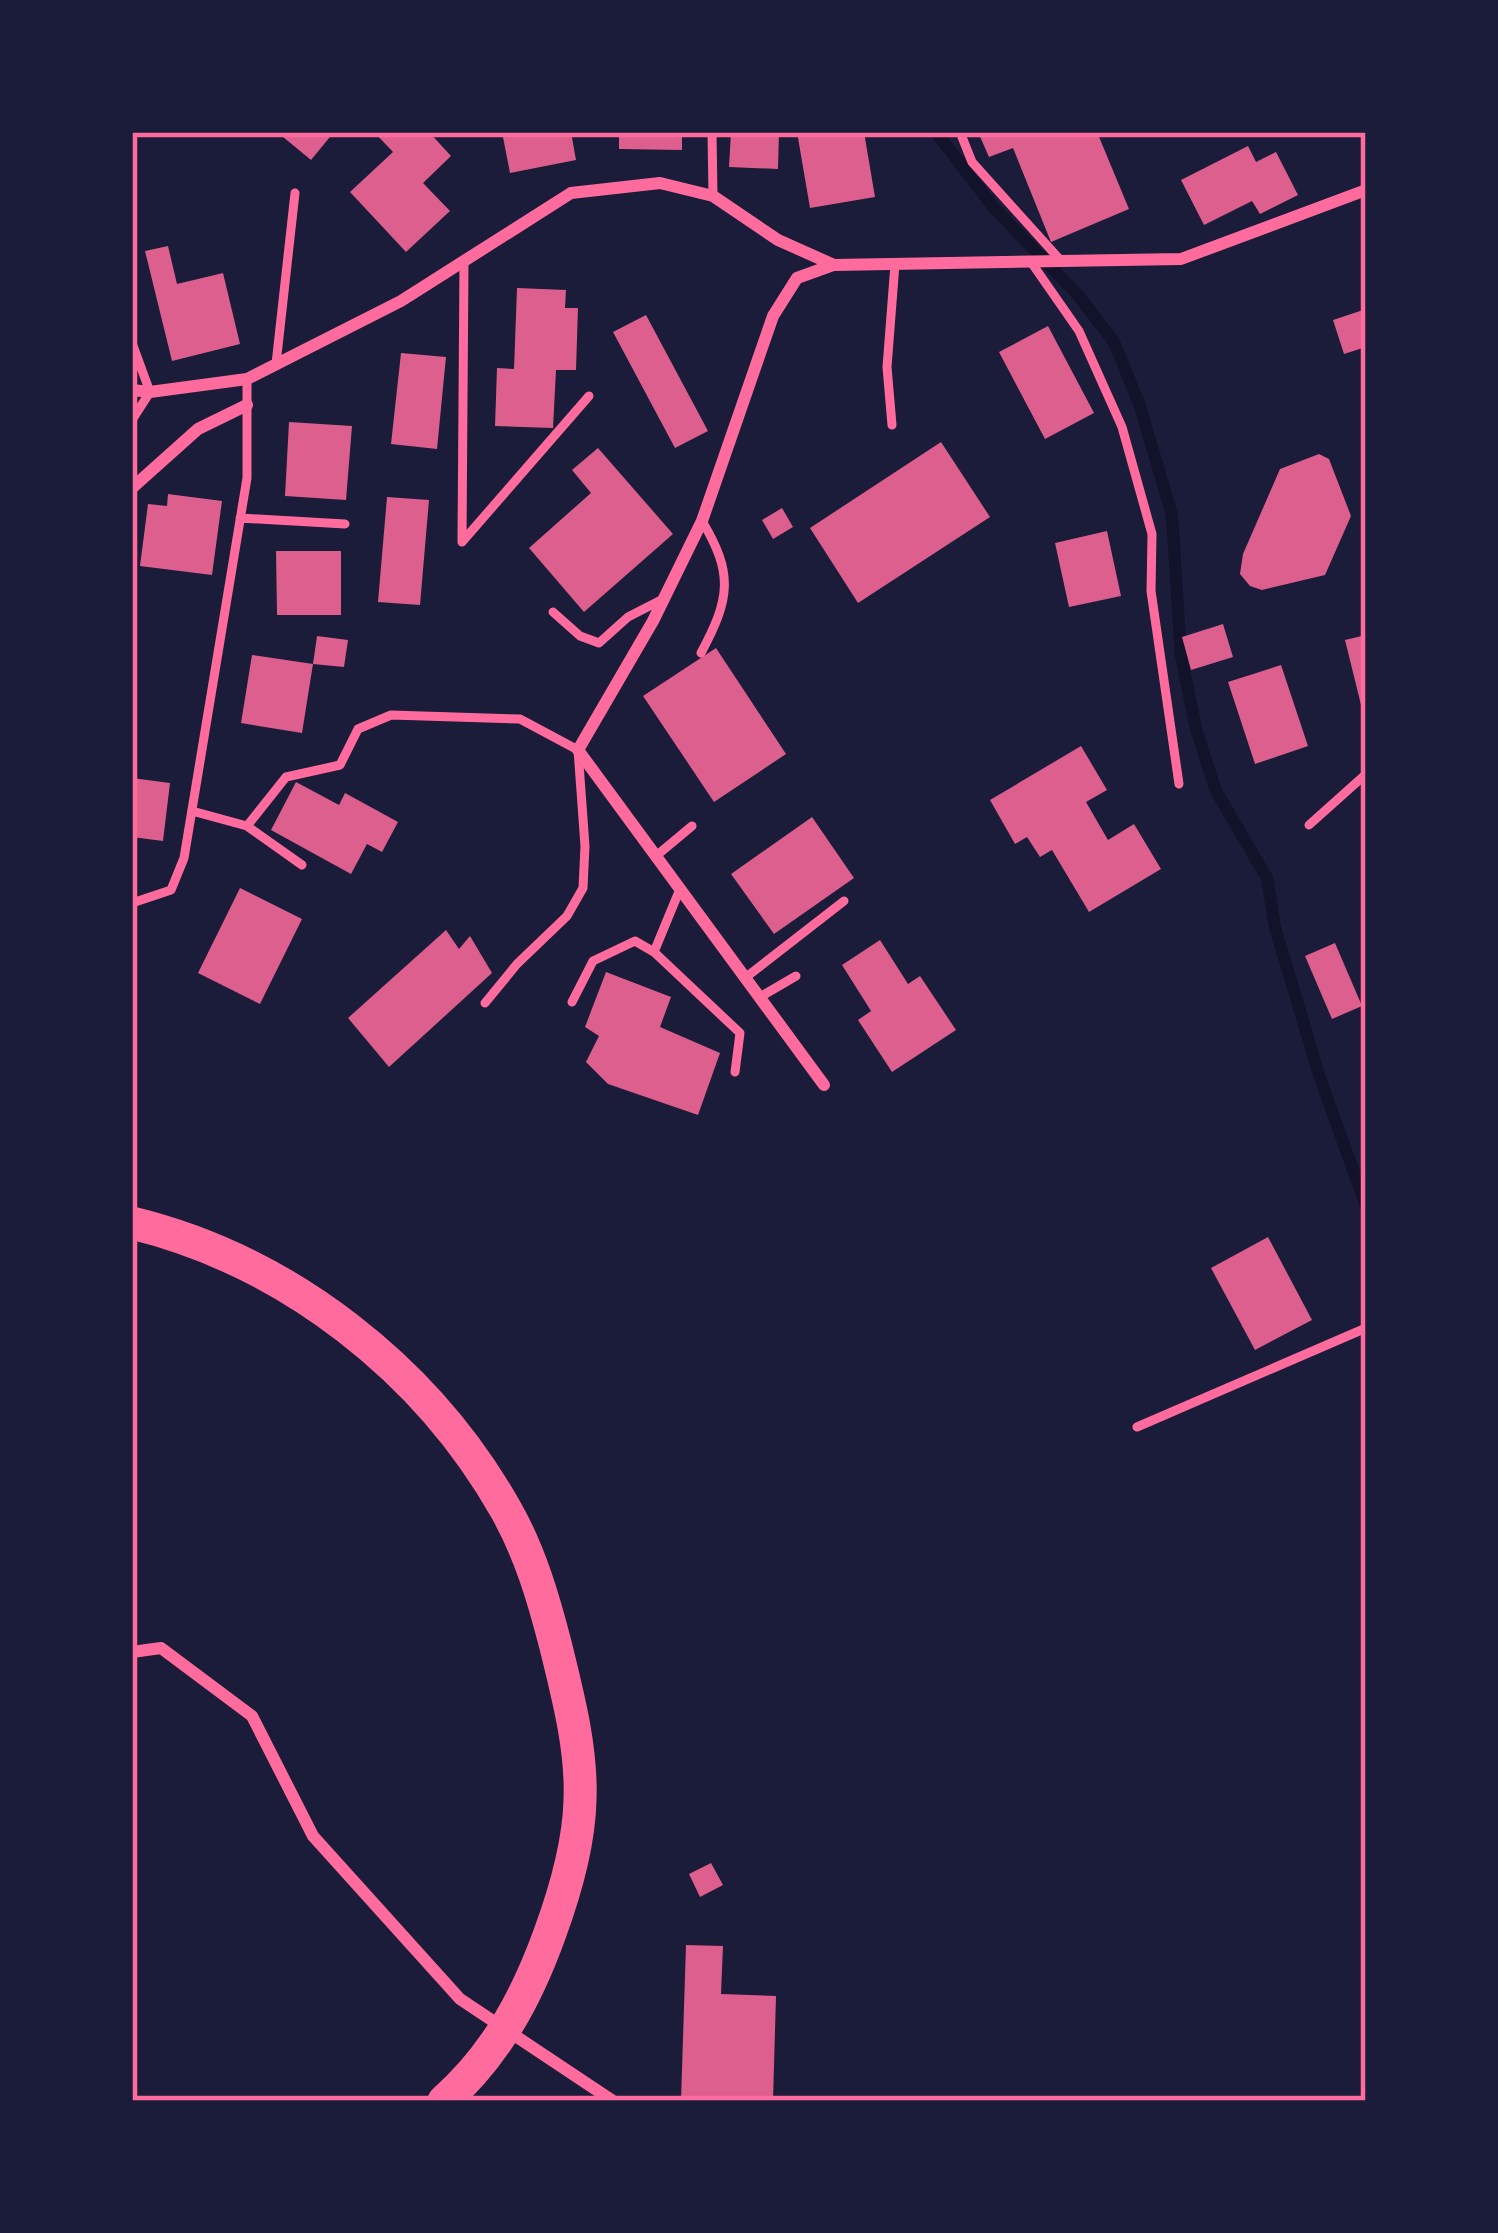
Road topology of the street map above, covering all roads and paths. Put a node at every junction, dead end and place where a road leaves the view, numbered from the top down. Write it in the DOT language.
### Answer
graph roads {
  1 [pos="712,132"];
  2 [pos="964,132"];
  3 [pos="1366,190"];
  4 [pos="295,194"];
  5 [pos="713,196"];
  6 [pos="464,261"];
  7 [pos="1033,262"];
  8 [pos="1060,262"];
  9 [pos="895,264"];
  10 [pos="834,265"];
  11 [pos="132,343"];
  12 [pos="276,364"];
  13 [pos="247,379"];
  14 [pos="132,390"];
  15 [pos="150,392"];
  16 [pos="589,396"];
  17 [pos="247,405"];
  18 [pos="132,420"];
  19 [pos="892,425"];
  20 [pos="132,488"];
  21 [pos="240,518"];
  22 [pos="702,521"];
  23 [pos="345,524"];
  24 [pos="665,598"];
  25 [pos="553,612"];
  26 [pos="701,653"];
  27 [pos="578,750"];
  28 [pos="1366,775"];
  29 [pos="1179,784"];
  30 [pos="192,811"];
  31 [pos="1309,825"];
  32 [pos="247,826"];
  33 [pos="692,826"];
  34 [pos="656,856"];
  35 [pos="302,865"];
  36 [pos="680,889"];
  37 [pos="844,901"];
  38 [pos="132,903"];
  39 [pos="654,952"];
  40 [pos="796,976"];
  41 [pos="746,978"];
  42 [pos="760,997"];
  43 [pos="572,1002"];
  44 [pos="485,1003"];
  45 [pos="735,1072"];
  46 [pos="824,1085"];
  47 [pos="132,1223"];
  48 [pos="1366,1328"];
  49 [pos="1137,1427"];
  50 [pos="132,1652"];
  51 [pos="444,2101"];
  52 [pos="613,2101"];
  1 -- 5 [label="lane"];
  2 -- 8 [label="lane"];
  3 -- 8 [label="street"];
  4 -- 12 [label="lane"];
  5 -- 6 [label="street"];
  5 -- 10 [label="street"];
  6 -- 12 [label="street"];
  6 -- 16 [label="lane"];
  7 -- 8 [label="street"];
  7 -- 9 [label="street"];
  7 -- 29 [label="lane"];
  9 -- 10 [label="street"];
  9 -- 19 [label="lane"];
  10 -- 22 [label="street"];
  11 -- 15 [label="lane"];
  12 -- 13 [label="street"];
  13 -- 15 [label="street"];
  13 -- 17 [label="lane"];
  14 -- 15 [label="street"];
  15 -- 18 [label="lane"];
  17 -- 20 [label="street"];
  17 -- 21 [label="lane"];
  21 -- 23 [label="lane"];
  21 -- 30 [label="lane"];
  22 -- 24 [label="street"];
  22 -- 26 [label="lane"];
  24 -- 25 [label="lane"];
  24 -- 27 [label="street"];
  27 -- 32 [label="lane"];
  27 -- 34 [label="street"];
  27 -- 44 [label="lane"];
  28 -- 31 [label="lane"];
  30 -- 32 [label="lane"];
  30 -- 38 [label="lane"];
  32 -- 35 [label="lane"];
  33 -- 34 [label="lane"];
  34 -- 36 [label="street"];
  36 -- 39 [label="lane"];
  36 -- 41 [label="street"];
  37 -- 41 [label="lane"];
  39 -- 43 [label="lane"];
  39 -- 45 [label="lane"];
  40 -- 42 [label="lane"];
  41 -- 42 [label="street"];
  42 -- 46 [label="street"];
  47 -- 51 [label="highway"];
  48 -- 49 [label="lane"];
  50 -- 52 [label="street"];
}
